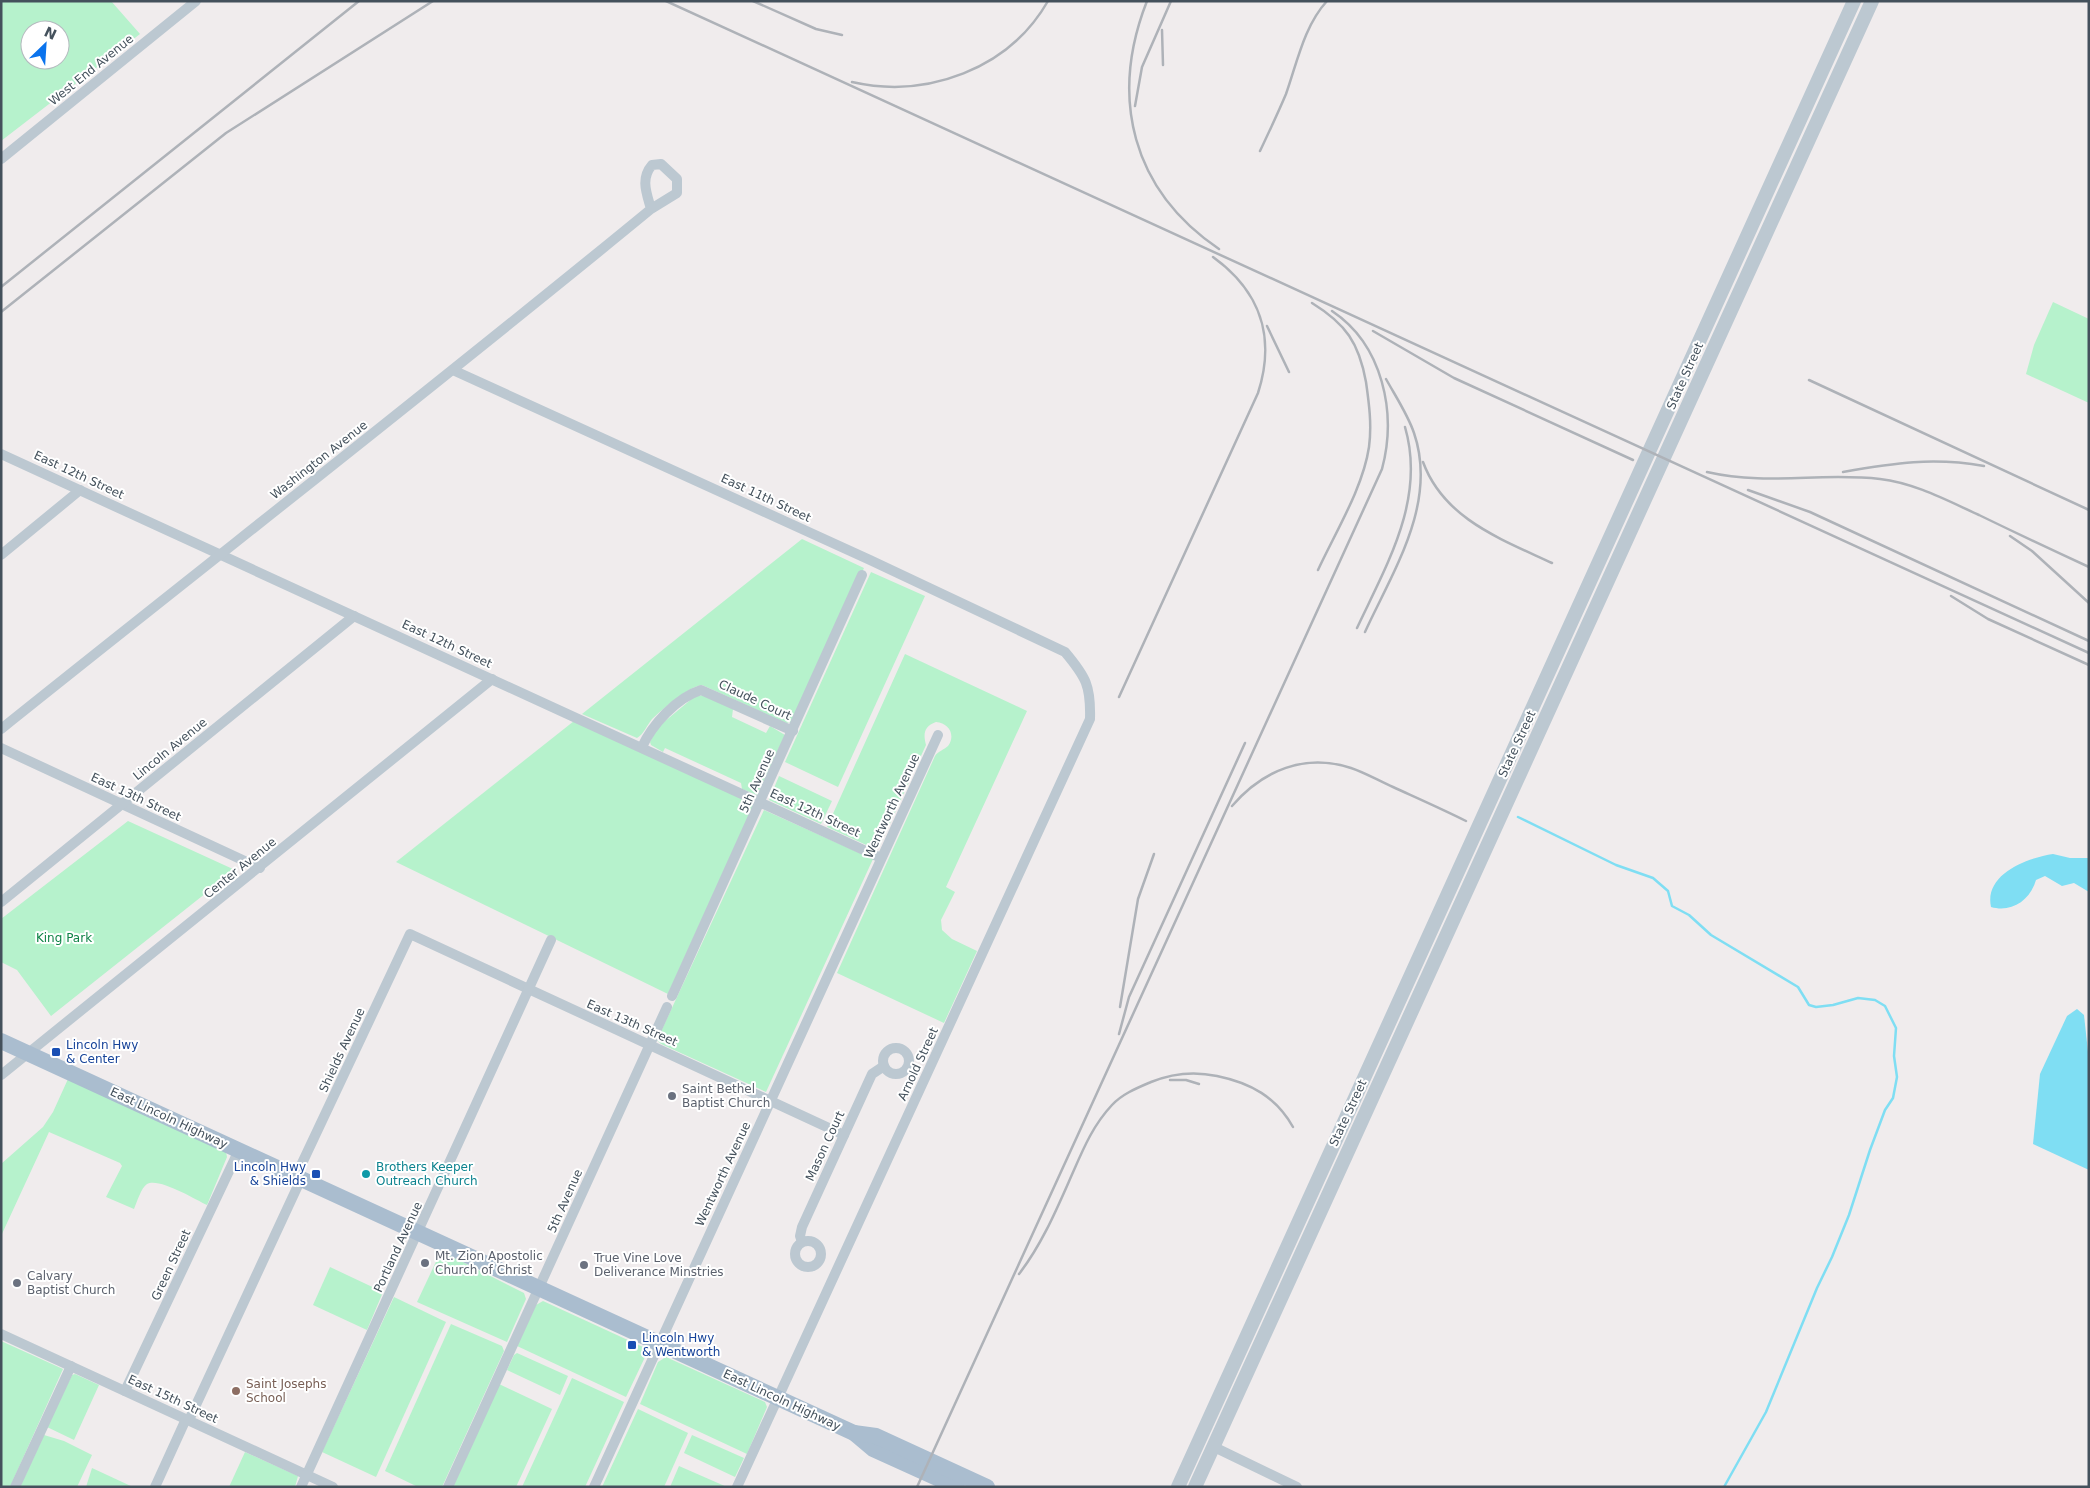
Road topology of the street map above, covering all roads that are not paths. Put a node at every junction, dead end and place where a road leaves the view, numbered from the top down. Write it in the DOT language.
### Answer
graph roads {
  1 [pos="196,1"];
  2 [pos="1854,1"];
  3 [pos="1872,1"];
  4 [pos="1,159"];
  5 [pos="651,209"];
  6 [pos="455,371"];
  7 [pos="1,454"];
  8 [pos="80,490"];
  9 [pos="220,554"];
  10 [pos="1,555"];
  11 [pos="862,575"];
  12 [pos="354,616"];
  13 [pos="1065,652"];
  14 [pos="492,679"];
  15 [pos="1,729"];
  16 [pos="793,731"];
  17 [pos="938,735"];
  18 [pos="642,747"];
  19 [pos="1,748"];
  20 [pos="761,802"];
  21 [pos="122,804"];
  22 [pos="882,858"];
  23 [pos="260,868"];
  24 [pos="1,902"];
  25 [pos="410,934"];
  26 [pos="551,940"];
  27 [pos="529,990"];
  28 [pos="672,996"];
  29 [pos="667,1007"];
  30 [pos="1,1041"];
  31 [pos="649,1045"];
  32 [pos="29,1054"];
  33 [pos="884,1066"];
  34 [pos="1,1076"];
  35 [pos="770,1100"];
  36 [pos="844,1135"];
  37 [pos="239,1150"];
  38 [pos="298,1178"];
  39 [pos="419,1233"];
  40 [pos="802,1242"];
  41 [pos="539,1288"];
  42 [pos="1,1334"];
  43 [pos="659,1344"];
  44 [pos="71,1366"];
  45 [pos="125,1391"];
  46 [pos="778,1398"];
  47 [pos="188,1420"];
  48 [pos="854,1433"];
  49 [pos="1214,1447"];
  50 [pos="307,1474"];
  51 [pos="1180,1482"];
  52 [pos="1197,1486"];
  53 [pos="15,1487"];
  54 [pos="155,1487"];
  55 [pos="301,1487"];
  56 [pos="333,1487"];
  57 [pos="448,1487"];
  58 [pos="594,1487"];
  59 [pos="737,1487"];
  60 [pos="957,1487"];
  61 [pos="987,1487"];
  62 [pos="1297,1487"];
  1 -- 4 [label="street, West End Avenue"];
  2 -- 51 [label="street, State Street"];
  3 -- 49 [label="street, State Street"];
  5 -- 6 [label="street, Washington Avenue"];
  6 -- 9 [label="street, Washington Avenue"];
  6 -- 13 [label="street, East 11th Street"];
  7 -- 8 [label="street, East 12th Street"];
  8 -- 9 [label="street, East 12th Street"];
  8 -- 10 [label="street"];
  9 -- 12 [label="street, East 12th Street"];
  9 -- 15 [label="street, Washington Avenue"];
  11 -- 16 [label="street, 5th Avenue"];
  12 -- 14 [label="street, East 12th Street"];
  12 -- 21 [label="street, Lincoln Avenue"];
  13 -- 46 [label="street, Arnold Street"];
  14 -- 18 [label="street, East 12th Street"];
  14 -- 23 [label="street, Center Avenue"];
  16 -- 18 [label="street, Claude Court"];
  16 -- 20 [label="street, 5th Avenue"];
  17 -- 22 [label="street, Wentworth Avenue"];
  18 -- 20 [label="street, East 12th Street"];
  19 -- 21 [label="street, East 13th Street"];
  20 -- 22 [label="street, East 12th Street"];
  20 -- 28 [label="street, 5th Avenue"];
  21 -- 23 [label="street, East 13th Street"];
  21 -- 24 [label="street, Lincoln Avenue"];
  22 -- 35 [label="street, Wentworth Avenue"];
  23 -- 32 [label="street, Center Avenue"];
  25 -- 27 [label="street, East 13th Street"];
  25 -- 38 [label="street, Shields Avenue"];
  26 -- 27 [label="street, Portland Avenue"];
  27 -- 31 [label="street, East 13th Street"];
  27 -- 39 [label="street, Portland Avenue"];
  29 -- 31 [label="street, 5th Avenue"];
  30 -- 32 [label="main road, East Lincoln Highway"];
  31 -- 35 [label="street, East 13th Street"];
  31 -- 41 [label="street, 5th Avenue"];
  32 -- 34 [label="street, Center Avenue"];
  32 -- 37 [label="main road, East Lincoln Highway"];
  33 -- 36 [label="street, Mason Court"];
  35 -- 36 [label="street, East 13th Street"];
  35 -- 43 [label="street, Wentworth Avenue"];
  36 -- 40 [label="street, Mason Court"];
  37 -- 38 [label="main road, East Lincoln Highway"];
  37 -- 45 [label="street, Green Street"];
  38 -- 39 [label="main road, East Lincoln Highway"];
  38 -- 47 [label="street, Shields Avenue"];
  39 -- 41 [label="main road, East Lincoln Highway"];
  39 -- 50 [label="street, Portland Avenue"];
  41 -- 43 [label="main road, East Lincoln Highway"];
  41 -- 57 [label="street, 5th Avenue"];
  42 -- 44 [label="street, East 15th Street"];
  43 -- 46 [label="main road, East Lincoln Highway"];
  43 -- 58 [label="street, Wentworth Avenue"];
  44 -- 45 [label="street, East 15th Street"];
  44 -- 53 [label="street"];
  45 -- 47 [label="street, East 15th Street"];
  46 -- 48 [label="main road, East Lincoln Highway"];
  46 -- 59 [label="street, Arnold Street"];
  47 -- 50 [label="street, East 15th Street"];
  47 -- 54 [label="street, Shields Avenue"];
  48 -- 60 [label="main road, East Lincoln Highway"];
  48 -- 61 [label="main road, East Lincoln Highway"];
  49 -- 52 [label="street, State Street"];
  49 -- 62 [label="street"];
  50 -- 55 [label="street, Portland Avenue"];
  50 -- 56 [label="street, East 15th Street"];
  51 -- 52 [label="street"];
}
